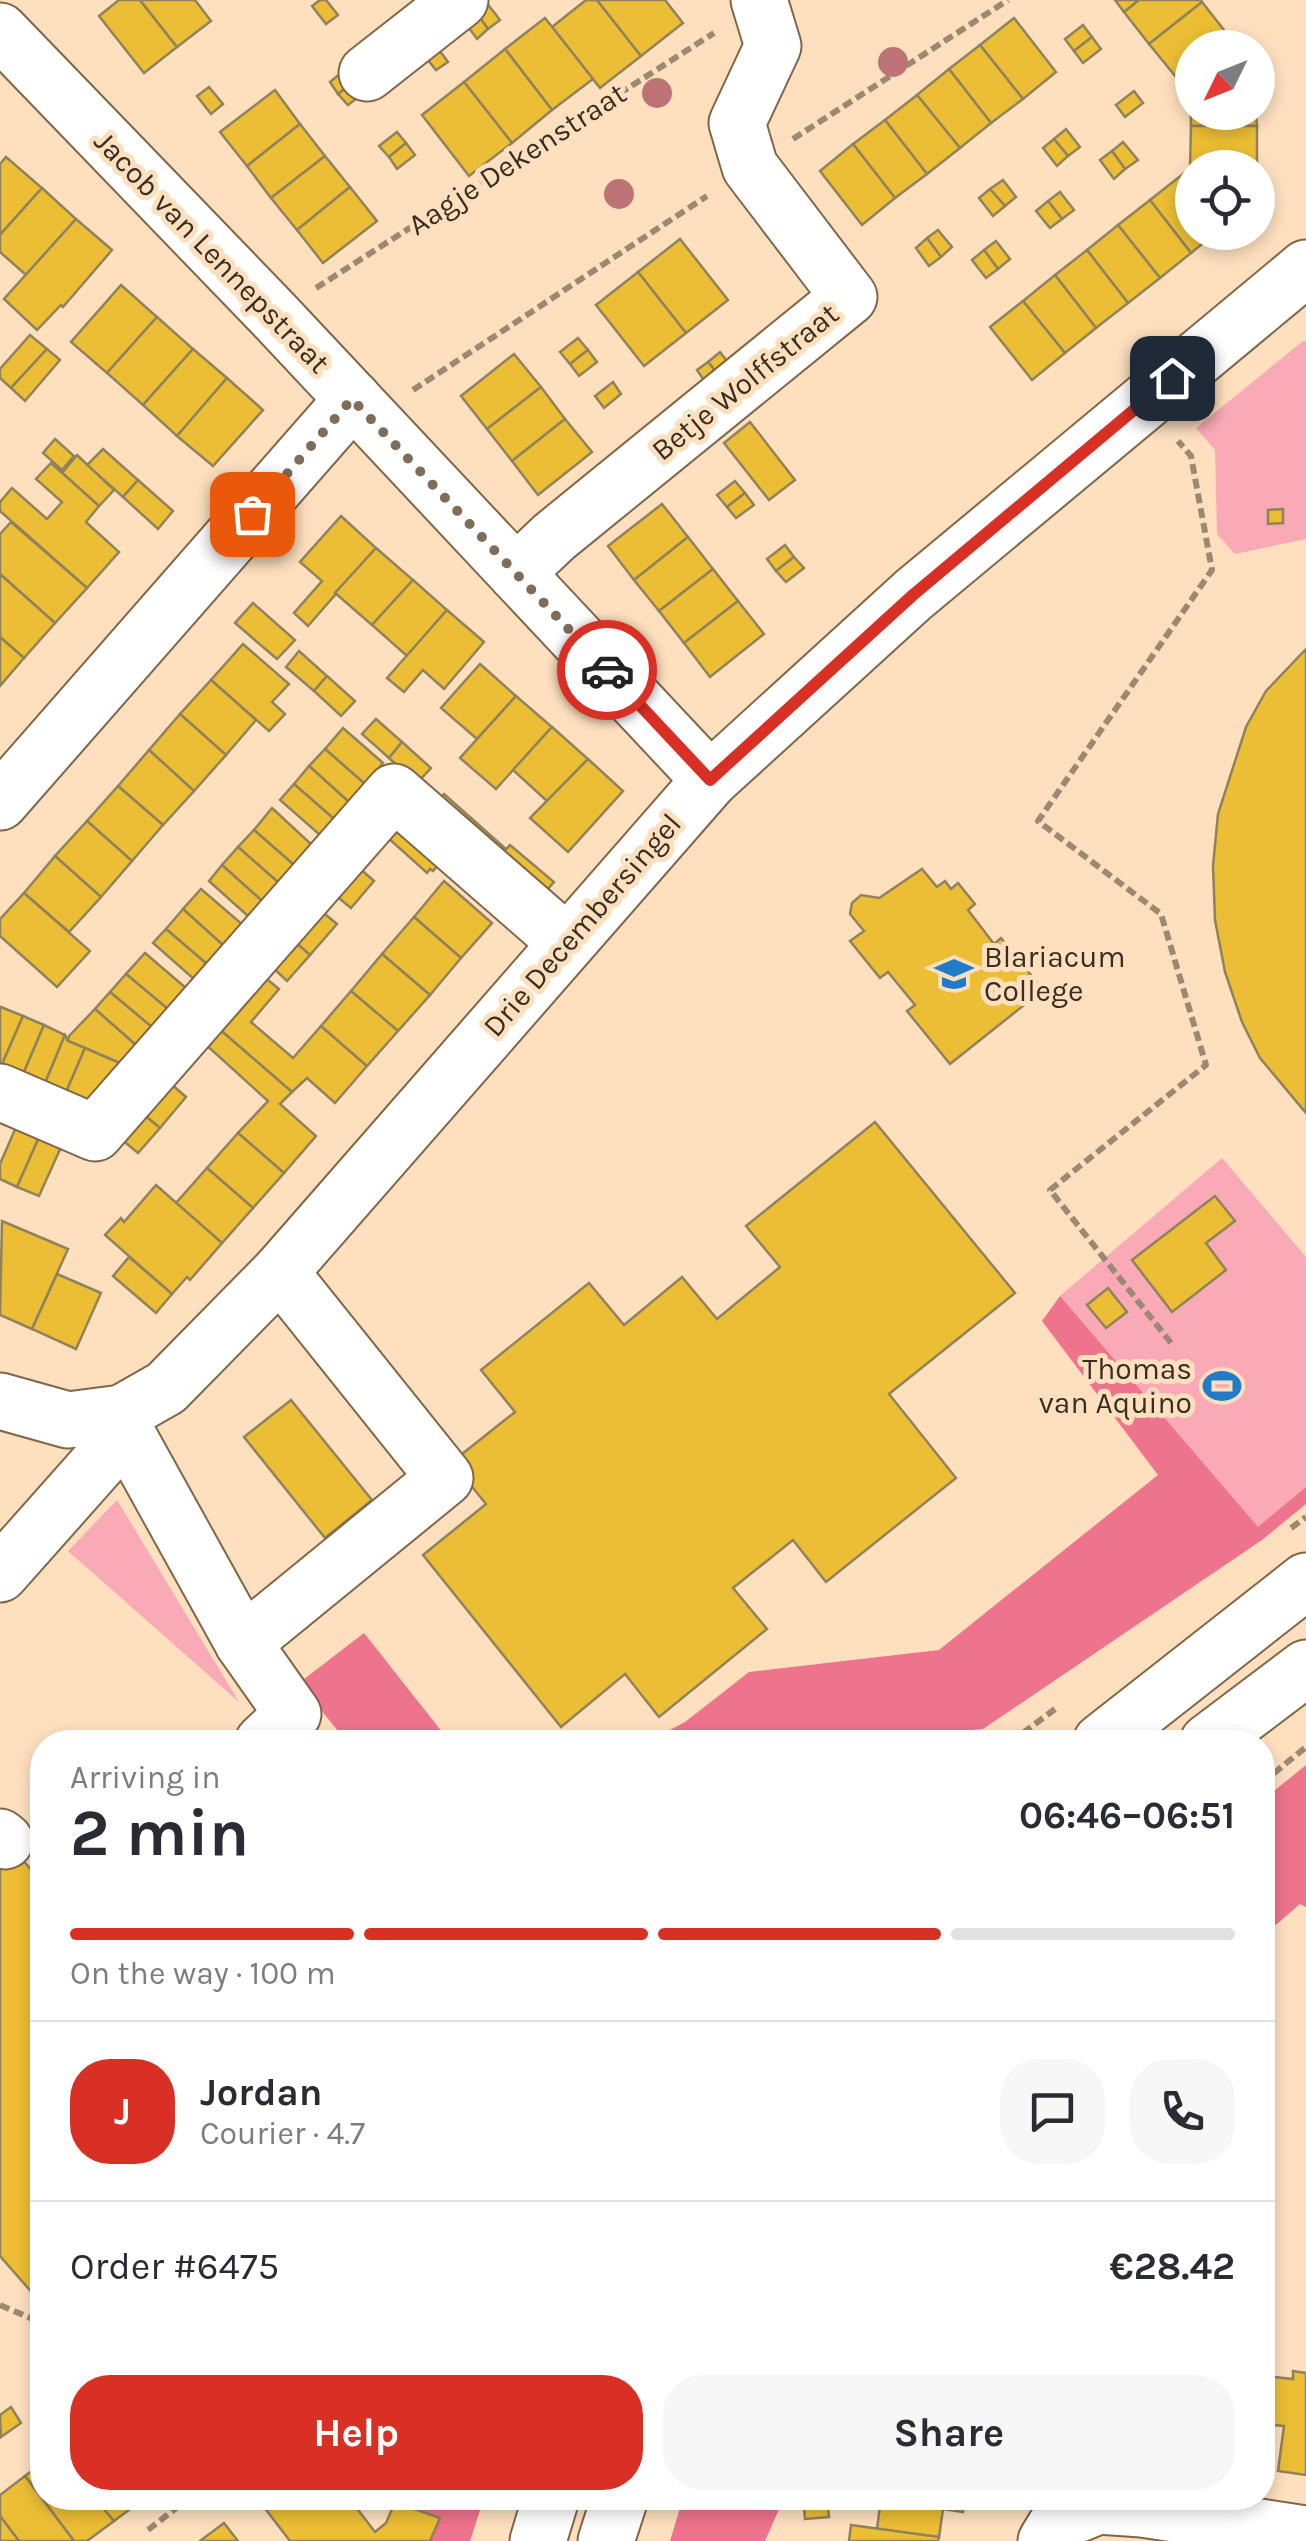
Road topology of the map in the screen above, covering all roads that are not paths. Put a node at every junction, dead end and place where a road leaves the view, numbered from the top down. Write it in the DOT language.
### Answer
graph roads {
  1 [pos="460,0"];
  2 [pos="760,1"];
  3 [pos="0,31"];
  4 [pos="367,73"];
  5 [pos="1306,268"];
  6 [pos="362,408"];
  7 [pos="516,573"];
  8 [pos="710,780"];
  9 [pos="0,802"];
  10 [pos="566,942"];
  11 [pos="0,1092"];
  12 [pos="280,1272"];
  13 [pos="2,1406"];
  14 [pos="124,1422"];
  15 [pos="0,1574"];
  16 [pos="1306,1581"];
  17 [pos="243,1642"];
  18 [pos="1306,1668"];
  19 [pos="275,1730"];
  20 [pos="1117,1730"];
  21 [pos="1224,1730"];
  22 [pos="547,2510"];
  23 [pos="616,2510"];
  24 [pos="1088,2510"];
  25 [pos="1180,2510"];
  26 [pos="1306,2534"];
  27 [pos="538,2541"];
  28 [pos="606,2541"];
  29 [pos="1046,2541"];
  1 -- 4 [label="street"];
  2 -- 7 [label="street, Betje Wolffstraat"];
  3 -- 6 [label="street, Jacob van Lennepstraat"];
  5 -- 8 [label="street, Drie Decembersingel"];
  6 -- 7 [label="street, Jacob van Lennepstraat"];
  6 -- 9 [label="street"];
  7 -- 8 [label="street, Jacob van Lennepstraat"];
  8 -- 10 [label="street, Drie Decembersingel"];
  10 -- 11 [label="street"];
  10 -- 12 [label="street, Drie Decembersingel"];
  12 -- 14 [label="street, Drie Decembersingel"];
  12 -- 17 [label="street"];
  13 -- 14 [label="street, Drie Decembersingel"];
  14 -- 15 [label="street"];
  14 -- 17 [label="street"];
  16 -- 20 [label="street"];
  17 -- 19 [label="street"];
  18 -- 21 [label="street"];
  22 -- 27 [label="street"];
  23 -- 28 [label="street"];
  24 -- 29 [label="street"];
  25 -- 26 [label="street"];
}
